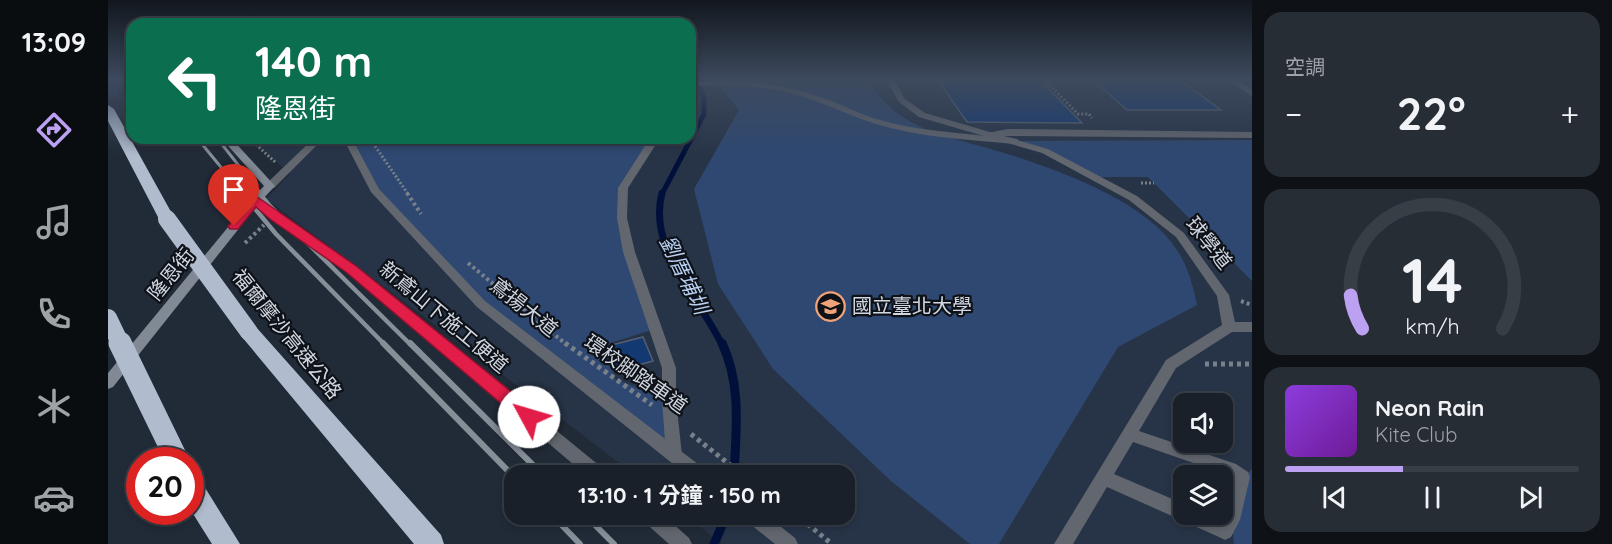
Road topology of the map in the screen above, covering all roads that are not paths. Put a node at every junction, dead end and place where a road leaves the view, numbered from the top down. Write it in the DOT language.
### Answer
graph roads {
  1 [pos="829,104"];
  2 [pos="908,104"];
  3 [pos="108,109"];
  4 [pos="990,135"];
  5 [pos="1252,135"];
  6 [pos="1014,141"];
  7 [pos="126,143"];
  8 [pos="127,144"];
  9 [pos="232,144"];
  10 [pos="313,144"];
  11 [pos="349,144"];
  12 [pos="651,144"];
  13 [pos="270,186"];
  14 [pos="256,200"];
  15 [pos="108,318"];
  16 [pos="1229,327"];
  17 [pos="1252,327"];
  18 [pos="108,382"];
  19 [pos="1129,434"];
  20 [pos="171,447"];
  21 [pos="674,455"];
  22 [pos="587,465"];
  23 [pos="687,465"];
  24 [pos="1218,465"];
  25 [pos="1233,471"];
  26 [pos="1103,477"];
  27 [pos="204,508"];
  28 [pos="1173,508"];
  29 [pos="1233,512"];
  30 [pos="661,525"];
  31 [pos="765,525"];
  32 [pos="1212,525"];
  33 [pos="1228,525"];
  34 [pos="227,544"];
  35 [pos="431,544"];
  36 [pos="683,544"];
  37 [pos="789,544"];
  38 [pos="1063,544"];
  1 -- 6 [label="street"];
  2 -- 4 [label="street, 球學道"];
  3 -- 7 [label="highway, 福爾摩沙高速公路, bridge"];
  4 -- 5 [label="street"];
  4 -- 6 [label="street, 球學道"];
  6 -- 16 [label="street, 球學道"];
  8 -- 35 [label="highway, 福爾摩沙高速公路, bridge"];
  9 -- 13 [label="street"];
  10 -- 13 [label="street"];
  11 -- 21 [label="street, 鳶揚大道"];
  12 -- 21 [label="street"];
  13 -- 14 [label="street, 隆恩街"];
  14 -- 18 [label="street, 隆恩街"];
  14 -- 22 [label="street, 新鳶山下施工便道"];
  15 -- 20 [label="highway, bridge"];
  16 -- 17 [label="street"];
  16 -- 19 [label="street"];
  19 -- 24 [label="street"];
  19 -- 26 [label="street"];
  21 -- 23 [label="street, 鳶揚大道"];
  25 -- 29 [label="street"];
  26 -- 28 [label="street"];
  26 -- 38 [label="street"];
  27 -- 34 [label="highway"];
  30 -- 36 [label="street"];
  31 -- 37 [label="street"];
  32 -- 33 [label="street"];
}
